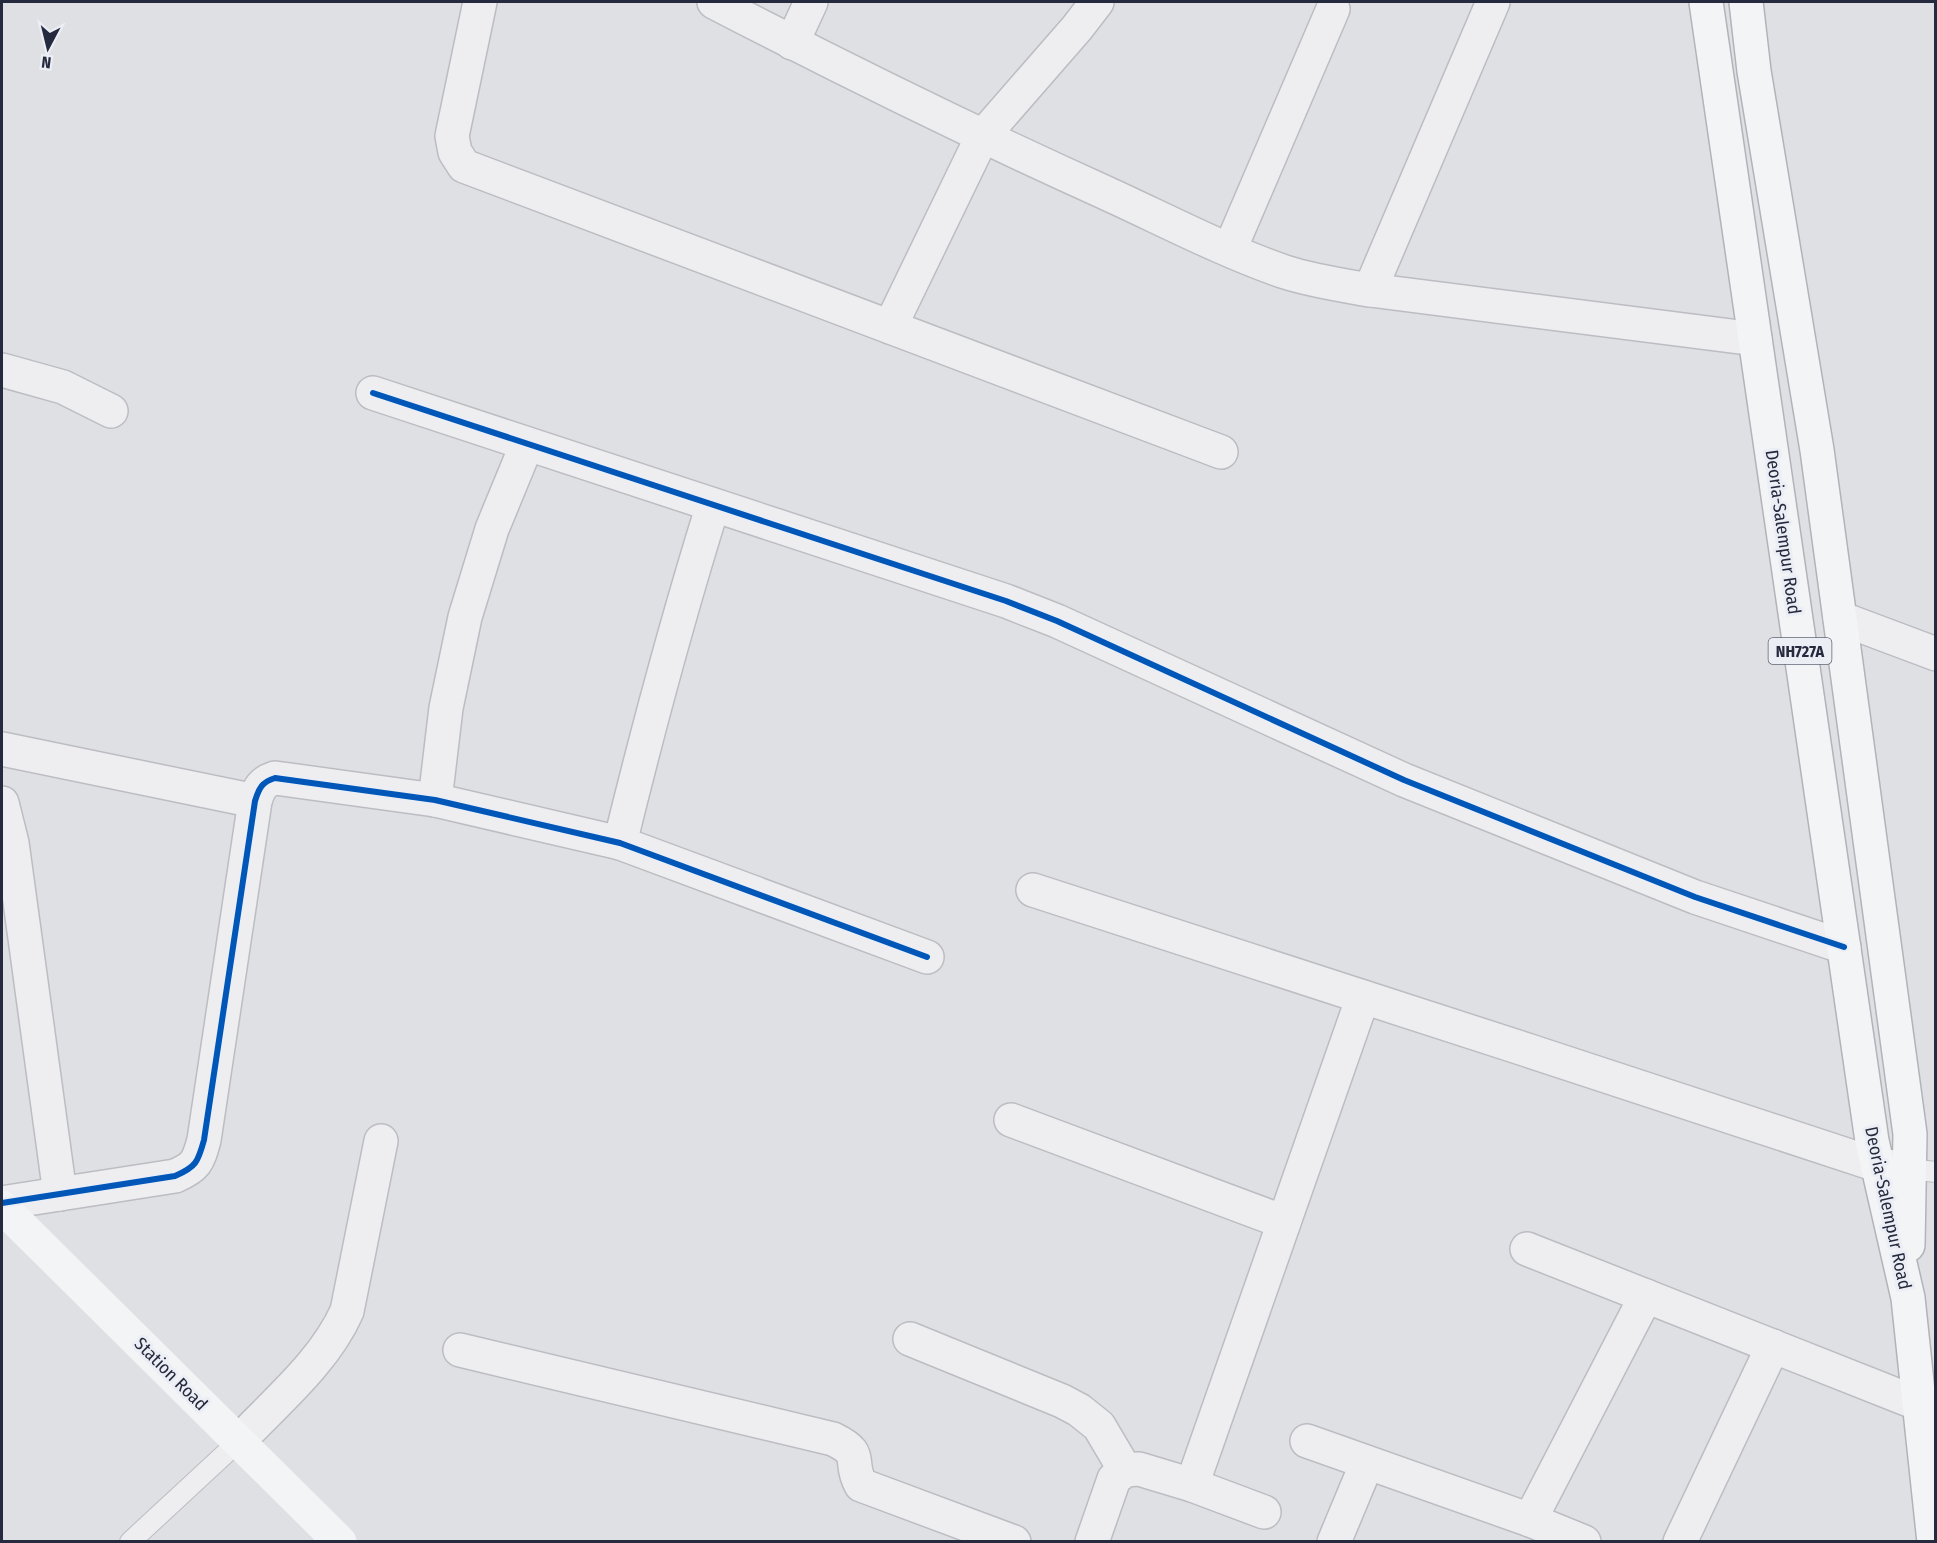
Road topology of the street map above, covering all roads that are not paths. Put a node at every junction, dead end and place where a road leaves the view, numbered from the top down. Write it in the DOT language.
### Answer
graph roads {
  1 [pos="480,2"];
  2 [pos="714,2"];
  3 [pos="812,2"];
  4 [pos="1097,2"];
  5 [pos="1493,2"];
  6 [pos="1706,2"];
  7 [pos="1746,2"];
  8 [pos="1333,9"];
  9 [pos="792,43"];
  10 [pos="982,137"];
  11 [pos="1230,249"];
  12 [pos="1370,290"];
  13 [pos="890,327"];
  14 [pos="1755,339"];
  15 [pos="2,370"];
  16 [pos="373,393"];
  17 [pos="111,411"];
  18 [pos="527,444"];
  19 [pos="1221,452"];
  20 [pos="713,505"];
  21 [pos="1840,618"];
  22 [pos="1935,654"];
  23 [pos="2,749"];
  24 [pos="435,800"];
  25 [pos="255,801"];
  26 [pos="2,803"];
  27 [pos="620,843"];
  28 [pos="1033,890"];
  29 [pos="1844,947"];
  30 [pos="927,957"];
  31 [pos="1363,997"];
  32 [pos="1011,1120"];
  33 [pos="381,1141"];
  34 [pos="1877,1165"];
  35 [pos="1922,1171"];
  36 [pos="60,1194"];
  37 [pos="2,1205"];
  38 [pos="1284,1222"];
  39 [pos="1527,1249"];
  40 [pos="1646,1296"];
  41 [pos="1908,1298"];
  42 [pos="910,1339"];
  43 [pos="1773,1347"];
  44 [pos="460,1350"];
  45 [pos="1919,1404"];
  46 [pos="239,1441"];
  47 [pos="1306,1442"];
  48 [pos="1366,1462"];
  49 [pos="1125,1470"];
  50 [pos="1192,1485"];
  51 [pos="1264,1512"];
  52 [pos="1530,1520"];
  53 [pos="130,1542"];
  54 [pos="340,1542"];
  55 [pos="1014,1542"];
  56 [pos="1092,1542"];
  57 [pos="1334,1542"];
  58 [pos="1584,1542"];
  59 [pos="1680,1542"];
  60 [pos="1934,1542"];
  1 -- 13 [label="street"];
  2 -- 9 [label="street"];
  3 -- 9 [label="street"];
  4 -- 10 [label="street"];
  5 -- 12 [label="street"];
  6 -- 14 [label="main road, Deoria-Salempur Road / NH727A"];
  7 -- 21 [label="main road, Deoria-Salempur Road / NH727A"];
  8 -- 11 [label="street"];
  9 -- 10 [label="street"];
  10 -- 11 [label="street"];
  10 -- 13 [label="street"];
  11 -- 12 [label="street"];
  12 -- 14 [label="street"];
  13 -- 19 [label="street"];
  14 -- 29 [label="main road, Deoria-Salempur Road / NH727A"];
  15 -- 17 [label="street"];
  16 -- 18 [label="street"];
  18 -- 20 [label="street"];
  18 -- 24 [label="street"];
  20 -- 27 [label="street"];
  20 -- 29 [label="street"];
  21 -- 22 [label="street"];
  21 -- 35 [label="main road, Deoria-Salempur Road / NH727A"];
  23 -- 25 [label="street"];
  24 -- 25 [label="street"];
  24 -- 27 [label="street"];
  25 -- 36 [label="street"];
  26 -- 36 [label="street"];
  27 -- 30 [label="street"];
  28 -- 31 [label="street"];
  29 -- 34 [label="main road, Deoria-Salempur Road / NH727A"];
  31 -- 34 [label="street"];
  31 -- 38 [label="street"];
  32 -- 38 [label="street"];
  33 -- 46 [label="street"];
  34 -- 35 [label="street"];
  34 -- 41 [label="main road, Deoria-Salempur Road / NH727A"];
  35 -- 41 [label="main road, Deoria-Salempur Road / NH727A"];
  36 -- 37 [label="street"];
  37 -- 46 [label="main road, Station Road"];
  38 -- 50 [label="street"];
  39 -- 40 [label="street"];
  40 -- 43 [label="street"];
  40 -- 52 [label="street"];
  41 -- 45 [label="main road, NH727A"];
  42 -- 49 [label="street"];
  43 -- 45 [label="street"];
  43 -- 59 [label="street"];
  44 -- 55 [label="street"];
  45 -- 60 [label="main road, NH727A"];
  46 -- 53 [label="lane"];
  46 -- 54 [label="main road, Station Road"];
  47 -- 48 [label="street"];
  48 -- 52 [label="street"];
  48 -- 57 [label="street"];
  49 -- 50 [label="street"];
  49 -- 56 [label="street"];
  50 -- 51 [label="street"];
  52 -- 58 [label="street"];
}
